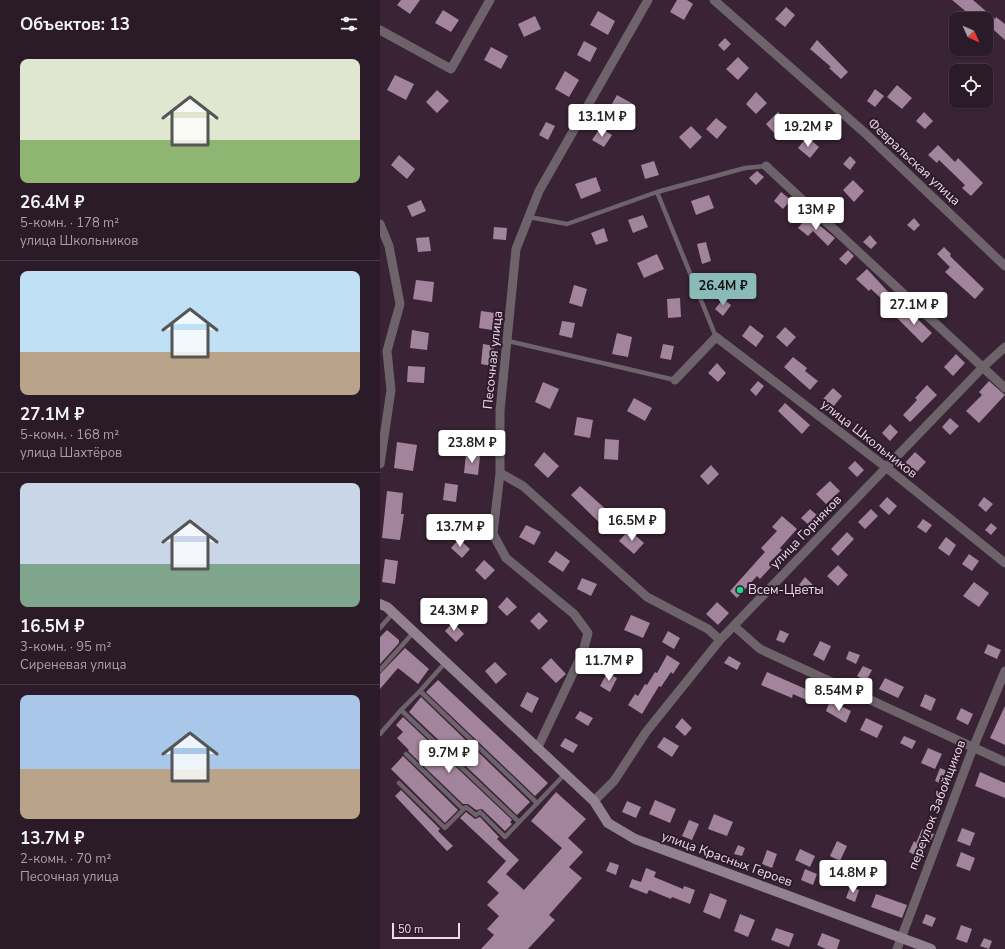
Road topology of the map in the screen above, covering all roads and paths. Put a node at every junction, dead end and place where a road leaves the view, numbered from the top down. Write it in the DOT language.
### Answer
graph roads {
  1 [pos="490,0"];
  2 [pos="648,0"];
  3 [pos="714,0"];
  4 [pos="380,30"];
  5 [pos="766,166"];
  6 [pos="657,192"];
  7 [pos="529,217"];
  8 [pos="380,224"];
  9 [pos="1005,266"];
  10 [pos="716,337"];
  11 [pos="508,341"];
  12 [pos="1005,347"];
  13 [pos="383,349"];
  14 [pos="983,368"];
  15 [pos="675,380"];
  16 [pos="1005,388"];
  17 [pos="380,464"];
  18 [pos="887,468"];
  19 [pos="500,473"];
  20 [pos="1005,563"];
  21 [pos="380,604"];
  22 [pos="393,613"];
  23 [pos="734,626"];
  24 [pos="380,628"];
  25 [pos="413,634"];
  26 [pos="720,640"];
  27 [pos="445,663"];
  28 [pos="380,670"];
  29 [pos="1005,671"];
  30 [pos="420,691"];
  31 [pos="402,710"];
  32 [pos="380,734"];
  33 [pos="537,748"];
  34 [pos="972,748"];
  35 [pos="406,754"];
  36 [pos="1005,762"];
  37 [pos="565,774"];
  38 [pos="398,783"];
  39 [pos="594,801"];
  40 [pos="537,803"];
  41 [pos="464,809"];
  42 [pos="519,822"];
  43 [pos="901,938"];
  44 [pos="897,949"];
  45 [pos="930,949"];
  1 -- 4 [label="street"];
  2 -- 7 [label="street, Песочная улица"];
  3 -- 9 [label="street, Февральская улица"];
  5 -- 6 [label="lane"];
  5 -- 14 [label="street"];
  6 -- 7 [label="lane"];
  6 -- 10 [label="lane"];
  7 -- 11 [label="street, Песочная улица"];
  8 -- 13 [label="street"];
  10 -- 15 [label="street"];
  10 -- 18 [label="street, улица Школьников"];
  11 -- 15 [label="lane"];
  11 -- 19 [label="street, Песочная улица"];
  12 -- 14 [label="street, улица Горняков"];
  13 -- 17 [label="street"];
  14 -- 16 [label="street"];
  14 -- 18 [label="street, улица Горняков"];
  18 -- 20 [label="street, улица Школьников"];
  18 -- 23 [label="street, улица Горняков"];
  19 -- 26 [label="street"];
  19 -- 33 [label="street, Песочная улица"];
  21 -- 22 [label="main road, улица Красных Героев"];
  22 -- 24 [label="lane"];
  22 -- 25 [label="main road, улица Красных Героев"];
  23 -- 26 [label="street, улица Горняков"];
  23 -- 34 [label="street"];
  25 -- 27 [label="main road, улица Красных Героев"];
  25 -- 28 [label="lane"];
  26 -- 39 [label="street, улица Горняков"];
  27 -- 30 [label="lane"];
  27 -- 33 [label="main road, улица Красных Героев"];
  29 -- 34 [label="street, переулок Забойщиков"];
  30 -- 31 [label="lane"];
  30 -- 40 [label="lane"];
  31 -- 32 [label="lane"];
  31 -- 42 [label="lane"];
  33 -- 37 [label="main road, улица Красных Героев"];
  34 -- 36 [label="street"];
  34 -- 43 [label="street, переулок Забойщиков"];
  35 -- 41 [label="lane"];
  37 -- 39 [label="main road, улица Красных Героев"];
  37 -- 40 [label="lane"];
  38 -- 41 [label="lane"];
  39 -- 43 [label="main road, улица Красных Героев"];
  40 -- 42 [label="lane"];
  41 -- 42 [label="lane"];
  43 -- 44 [label="street, переулок Забойщиков"];
  43 -- 45 [label="main road, улица Красных Героев"];
}
